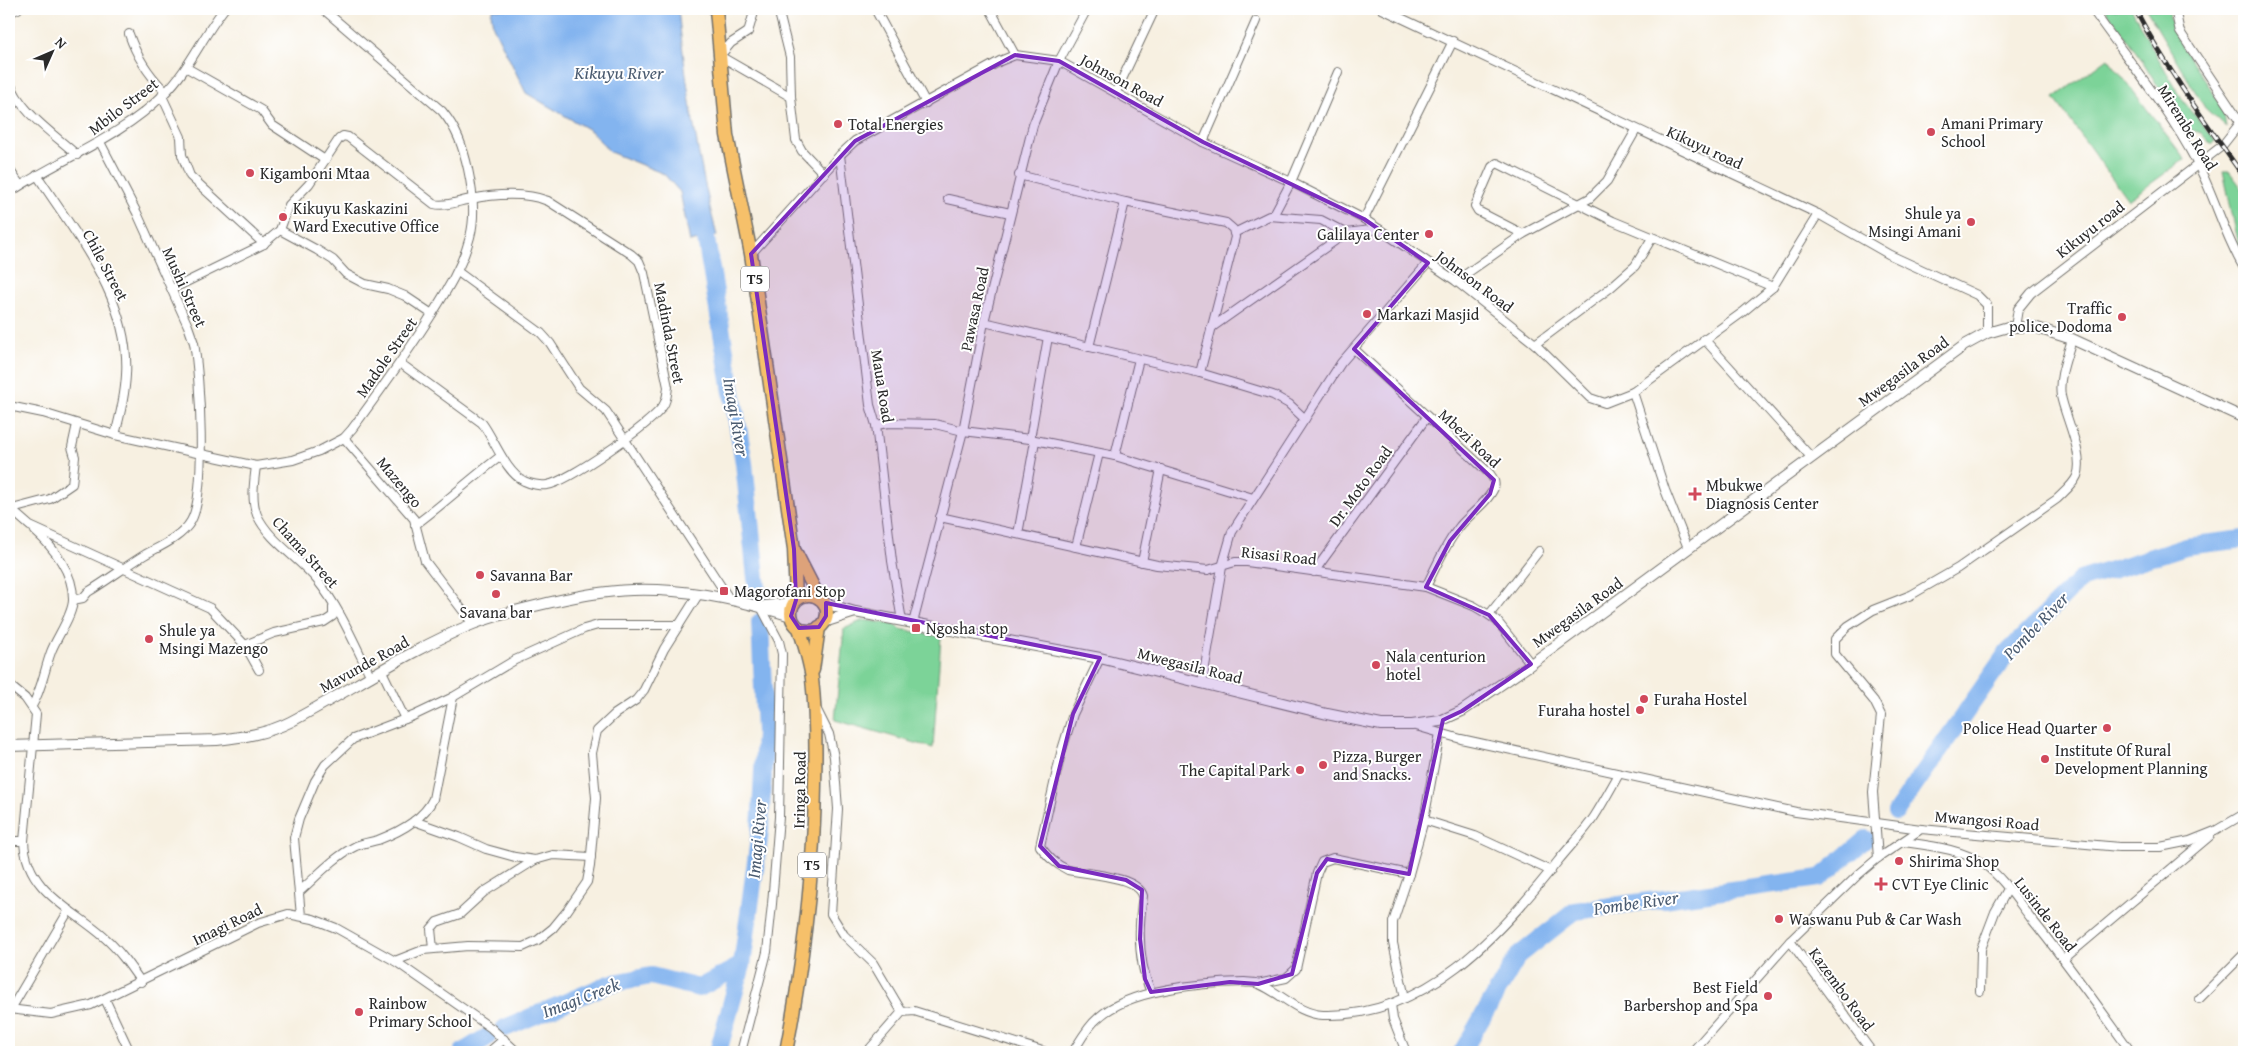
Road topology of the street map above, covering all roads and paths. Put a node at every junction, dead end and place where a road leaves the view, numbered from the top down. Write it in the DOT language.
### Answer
graph roads {
  1 [pos="18,9"];
  2 [pos="224,9"];
  3 [pos="716,9"];
  4 [pos="755,9"];
  5 [pos="778,9"];
  6 [pos="875,9"];
  7 [pos="990,9"];
  8 [pos="1087,9"];
  9 [pos="1155,9"];
  10 [pos="1382,9"];
  11 [pos="2092,9"];
  12 [pos="2175,9"];
  13 [pos="328,10"];
  14 [pos="9,13"];
  15 [pos="1256,21"];
  16 [pos="129,34"];
  17 [pos="1453,41"];
  18 [pos="1015,55"];
  19 [pos="720,56"];
  20 [pos="1059,60"];
  21 [pos="187,68"];
  22 [pos="1338,72"];
  23 [pos="9,81"];
  24 [pos="1116,92"];
  25 [pos="162,96"];
  26 [pos="791,97"];
  27 [pos="926,104"];
  28 [pos="2243,123"];
  29 [pos="1636,130"];
  30 [pos="100,142"];
  31 [pos="1203,142"];
  32 [pos="77,155"];
  33 [pos="840,155"];
  34 [pos="325,160"];
  35 [pos="2198,163"];
  36 [pos="9,169"];
  37 [pos="824,174"];
  38 [pos="37,175"];
  39 [pos="1019,175"];
  40 [pos="1291,182"];
  41 [pos="20,185"];
  42 [pos="9,192"];
  43 [pos="474,198"];
  44 [pos="948,199"];
  45 [pos="1125,202"];
  46 [pos="1577,204"];
  47 [pos="1010,213"];
  48 [pos="1818,214"];
  49 [pos="1273,216"];
  50 [pos="1364,219"];
  51 [pos="1379,229"];
  52 [pos="280,230"];
  53 [pos="1234,233"];
  54 [pos="1346,233"];
  55 [pos="1523,234"];
  56 [pos="1652,238"];
  57 [pos="264,244"];
  58 [pos="751,254"];
  59 [pos="1428,263"];
  60 [pos="2244,268"];
  61 [pos="458,272"];
  62 [pos="1456,281"];
  63 [pos="1773,287"];
  64 [pos="172,289"];
  65 [pos="432,314"];
  66 [pos="984,322"];
  67 [pos="2015,327"];
  68 [pos="1211,328"];
  69 [pos="1987,333"];
  70 [pos="1048,337"];
  71 [pos="1704,339"];
  72 [pos="2072,339"];
  73 [pos="1535,344"];
  74 [pos="1089,347"];
  75 [pos="1354,350"];
  76 [pos="1139,359"];
  77 [pos="400,363"];
  78 [pos="1200,374"];
  79 [pos="1632,392"];
  80 [pos="9,406"];
  81 [pos="1428,417"];
  82 [pos="2244,418"];
  83 [pos="1305,419"];
  84 [pos="77,424"];
  85 [pos="876,425"];
  86 [pos="963,431"];
  87 [pos="115,435"];
  88 [pos="344,438"];
  89 [pos="624,440"];
  90 [pos="1032,440"];
  91 [pos="1098,453"];
  92 [pos="201,455"];
  93 [pos="502,456"];
  94 [pos="1115,456"];
  95 [pos="1810,457"];
  96 [pos="256,466"];
  97 [pos="1161,470"];
  98 [pos="1253,498"];
  99 [pos="11,511"];
  100 [pos="940,517"];
  101 [pos="415,525"];
  102 [pos="30,526"];
  103 [pos="1018,534"];
  104 [pos="1076,547"];
  105 [pos="1688,548"];
  106 [pos="794,549"];
  107 [pos="1540,551"];
  108 [pos="1142,562"];
  109 [pos="1222,567"];
  110 [pos="124,569"];
  111 [pos="1314,572"];
  112 [pos="1426,587"];
  113 [pos="698,595"];
  114 [pos="74,600"];
  115 [pos="730,600"];
  116 [pos="821,600"];
  117 [pos="795,601"];
  118 [pos="333,604"];
  119 [pos="761,607"];
  120 [pos="855,612"];
  121 [pos="1489,615"];
  122 [pos="792,616"];
  123 [pos="902,621"];
  124 [pos="913,623"];
  125 [pos="473,624"];
  126 [pos="679,625"];
  127 [pos="822,625"];
  128 [pos="799,628"];
  129 [pos="245,646"];
  130 [pos="1100,658"];
  131 [pos="1531,664"];
  132 [pos="259,670"];
  133 [pos="382,671"];
  134 [pos="371,677"];
  135 [pos="812,677"];
  136 [pos="1202,684"];
  137 [pos="9,685"];
  138 [pos="453,697"];
  139 [pos="814,703"];
  140 [pos="32,706"];
  141 [pos="405,719"];
  142 [pos="1412,724"];
  143 [pos="1440,733"];
  144 [pos="9,746"];
  145 [pos="32,746"];
  146 [pos="1619,774"];
  147 [pos="2244,814"];
  148 [pos="1424,820"];
  149 [pos="414,821"];
  150 [pos="1874,823"];
  151 [pos="1921,828"];
  152 [pos="2215,831"];
  153 [pos="9,840"];
  154 [pos="24,840"];
  155 [pos="1904,842"];
  156 [pos="592,857"];
  157 [pos="1878,858"];
  158 [pos="535,860"];
  159 [pos="1551,871"];
  160 [pos="1409,874"];
  161 [pos="2008,889"];
  162 [pos="299,892"];
  163 [pos="69,910"];
  164 [pos="301,916"];
  165 [pos="1790,941"];
  166 [pos="433,949"];
  167 [pos="2244,954"];
  168 [pos="2064,959"];
  169 [pos="395,961"];
  170 [pos="141,982"];
  171 [pos="1258,984"];
  172 [pos="1980,991"];
  173 [pos="1151,992"];
  174 [pos="1405,998"];
  175 [pos="105,999"];
  176 [pos="2199,999"];
  177 [pos="1391,1004"];
  178 [pos="10,1009"];
  179 [pos="902,1012"];
  180 [pos="504,1039"];
  181 [pos="130,1052"];
  182 [pos="489,1052"];
  183 [pos="517,1052"];
  184 [pos="741,1052"];
  185 [pos="786,1052"];
  186 [pos="867,1052"];
  187 [pos="1046,1052"];
  188 [pos="1073,1052"];
  189 [pos="1406,1052"];
  190 [pos="1692,1052"];
  191 [pos="1872,1052"];
  192 [pos="2131,1052"];
  1 -- 14 [label="street"];
  2 -- 21 [label="street, Mbilo Street"];
  3 -- 19 [label="highway, T5"];
  4 -- 19 [label="street"];
  5 -- 26 [label="street"];
  6 -- 27 [label="street"];
  7 -- 18 [label="street"];
  8 -- 20 [label="street, Pawasa Road"];
  9 -- 24 [label="street"];
  10 -- 17 [label="street, Kikuyu road"];
  11 -- 35 [label="street, Mirembe Road"];
  12 -- 28 [label="street"];
  13 -- 43 [label="street, Madole Street"];
  15 -- 31 [label="street"];
  16 -- 25 [label="street"];
  17 -- 29 [label="street, Kikuyu road"];
  17 -- 50 [label="street"];
  18 -- 20 [label="street"];
  18 -- 27 [label="street"];
  19 -- 26 [label="street"];
  19 -- 58 [label="highway, T5"];
  20 -- 24 [label="street, Johnson Road"];
  20 -- 39 [label="street, Pawasa Road"];
  21 -- 25 [label="street, Mbilo Street"];
  21 -- 34 [label="street"];
  22 -- 40 [label="street"];
  23 -- 32 [label="street"];
  24 -- 31 [label="street, Johnson Road"];
  25 -- 30 [label="street, Mbilo Street"];
  25 -- 57 [label="street"];
  26 -- 37 [label="street"];
  27 -- 33 [label="street"];
  28 -- 35 [label="street, Kikuyu road"];
  29 -- 46 [label="street"];
  29 -- 48 [label="street, Kikuyu road"];
  30 -- 32 [label="street, Mbilo Street"];
  30 -- 64 [label="street, Mushi Street"];
  31 -- 40 [label="street, Johnson Road"];
  32 -- 38 [label="street, Mbilo Street"];
  33 -- 37 [label="street"];
  33 -- 85 [label="street, Maua Road"];
  34 -- 43 [label="street, Madinda Street"];
  34 -- 52 [label="street"];
  35 -- 60 [label="street, Mirembe Road"];
  35 -- 67 [label="street, Kikuyu road"];
  36 -- 41 [label="street"];
  37 -- 58 [label="street"];
  38 -- 41 [label="street, Mbilo Street"];
  38 -- 87 [label="street, Chile Street"];
  39 -- 45 [label="street"];
  39 -- 47 [label="street, Pawasa Road"];
  40 -- 49 [label="street"];
  40 -- 50 [label="street, Johnson Road"];
  41 -- 42 [label="street, Mbilo Street"];
  43 -- 61 [label="street, Madole Street"];
  43 -- 89 [label="street, Madinda Street"];
  44 -- 47 [label="street"];
  45 -- 53 [label="street"];
  45 -- 74 [label="street"];
  46 -- 55 [label="street"];
  46 -- 55 [label="street"];
  46 -- 56 [label="street"];
  47 -- 66 [label="street, Pawasa Road"];
  48 -- 63 [label="street, Johnson Road"];
  48 -- 69 [label="street, Kikuyu road"];
  49 -- 53 [label="street"];
  49 -- 54 [label="street"];
  50 -- 51 [label="street, Johnson Road"];
  51 -- 54 [label="street"];
  51 -- 59 [label="street, Johnson Road"];
  52 -- 57 [label="street"];
  52 -- 65 [label="street"];
  53 -- 68 [label="street"];
  54 -- 68 [label="street"];
  55 -- 62 [label="street"];
  56 -- 63 [label="street"];
  56 -- 73 [label="street"];
  57 -- 64 [label="street"];
  58 -- 106 [label="highway, T5"];
  59 -- 62 [label="street, Johnson Road"];
  59 -- 75 [label="street"];
  61 -- 65 [label="street, Madole Street"];
  61 -- 89 [label="street"];
  62 -- 73 [label="street, Johnson Road"];
  63 -- 71 [label="street, Johnson Road"];
  64 -- 92 [label="street, Mushi Street"];
  65 -- 77 [label="street, Madole Street"];
  66 -- 70 [label="street"];
  66 -- 86 [label="street, Pawasa Road"];
  67 -- 69 [label="street, Mwegasila Road"];
  67 -- 72 [label="street, Mwegasila Road"];
  68 -- 78 [label="street"];
  69 -- 95 [label="street, Mwegasila Road"];
  70 -- 74 [label="street"];
  70 -- 90 [label="street"];
  71 -- 79 [label="street, Johnson Road"];
  71 -- 95 [label="street"];
  72 -- 82 [label="street, Mwegasila Road"];
  72 -- 150 [label="street"];
  73 -- 79 [label="street, Johnson Road"];
  74 -- 76 [label="street"];
  75 -- 81 [label="street, Mbezi Road"];
  75 -- 83 [label="street"];
  76 -- 78 [label="street"];
  76 -- 94 [label="street"];
  77 -- 88 [label="street, Madole Street"];
  77 -- 93 [label="street, Madinda Street"];
  78 -- 83 [label="street"];
  79 -- 105 [label="street"];
  80 -- 84 [label="street, Madole Street"];
  81 -- 111 [label="street, Dr. Moto Road"];
  81 -- 112 [label="street, Mbezi Road"];
  83 -- 98 [label="street"];
  84 -- 87 [label="street, Madole Street"];
  84 -- 99 [label="street"];
  85 -- 86 [label="street"];
  85 -- 123 [label="street, Maua Road"];
  86 -- 90 [label="street"];
  86 -- 100 [label="street, Pawasa Road"];
  87 -- 92 [label="street, Madole Street"];
  88 -- 96 [label="street, Madole Street"];
  88 -- 101 [label="street, Mazengo"];
  89 -- 93 [label="street, Madinda Street"];
  89 -- 115 [label="street"];
  90 -- 91 [label="street"];
  90 -- 103 [label="street"];
  91 -- 94 [label="street"];
  91 -- 104 [label="street"];
  92 -- 96 [label="street, Madole Street"];
  92 -- 110 [label="street, Mushi Street"];
  93 -- 101 [label="street"];
  94 -- 97 [label="street"];
  95 -- 105 [label="street, Mwegasila Road"];
  96 -- 118 [label="street, Chama Street"];
  97 -- 98 [label="street"];
  97 -- 108 [label="street"];
  98 -- 109 [label="street"];
  99 -- 102 [label="street"];
  100 -- 103 [label="street, Risasi Road"];
  100 -- 124 [label="street, Pawasa Road"];
  101 -- 125 [label="street, Mazengo"];
  102 -- 110 [label="street"];
  102 -- 114 [label="street"];
  103 -- 104 [label="street, Risasi Road"];
  104 -- 108 [label="street, Risasi Road"];
  105 -- 131 [label="street, Mwegasila Road"];
  106 -- 116 [label="highway, T5"];
  106 -- 117 [label="highway, T5"];
  107 -- 121 [label="street"];
  108 -- 109 [label="street, Risasi Road"];
  109 -- 111 [label="street, Risasi Road"];
  109 -- 136 [label="street"];
  110 -- 114 [label="street, Mushi Street"];
  110 -- 129 [label="street"];
  111 -- 112 [label="street, Risasi Road"];
  112 -- 121 [label="street, Risasi Road"];
  113 -- 115 [label="street, Mavunde Road"];
  113 -- 125 [label="street, Mavunde Road"];
  113 -- 126 [label="street"];
  114 -- 140 [label="street"];
  115 -- 119 [label="street, Mavunde Road"];
  116 -- 117 [label="highway"];
  116 -- 120 [label="street, Mwegasila Road"];
  116 -- 127 [label="highway, T5"];
  117 -- 119 [label="street"];
  117 -- 122 [label="highway, T5"];
  118 -- 129 [label="street"];
  118 -- 134 [label="street, Chama Street"];
  119 -- 122 [label="street, Mavunde Road"];
  119 -- 184 [label="street"];
  120 -- 123 [label="street, Mwegasila Road"];
  120 -- 127 [label="street"];
  121 -- 131 [label="street, Risasi Road"];
  122 -- 128 [label="highway, T5"];
  123 -- 124 [label="street, Mwegasila Road"];
  124 -- 130 [label="street, Mwegasila Road"];
  125 -- 133 [label="street, Mavunde Road"];
  126 -- 138 [label="street"];
  126 -- 156 [label="street"];
  127 -- 128 [label="highway"];
  127 -- 135 [label="highway, T5"];
  128 -- 135 [label="highway, T5"];
  129 -- 132 [label="street"];
  130 -- 136 [label="street, Mwegasila Road"];
  130 -- 173 [label="street"];
  131 -- 142 [label="street, Mwegasila Road"];
  133 -- 134 [label="street, Mavunde Road"];
  133 -- 141 [label="street"];
  134 -- 145 [label="street, Mavunde Road"];
  135 -- 139 [label="highway, Iringa Road / T5"];
  136 -- 142 [label="street, Mwegasila Road"];
  137 -- 140 [label="street"];
  138 -- 141 [label="street"];
  138 -- 149 [label="street"];
  139 -- 179 [label="street"];
  139 -- 185 [label="highway, Iringa Road / T5"];
  140 -- 145 [label="street"];
  141 -- 162 [label="street"];
  142 -- 143 [label="street"];
  143 -- 146 [label="street"];
  143 -- 148 [label="street"];
  144 -- 145 [label="street, Mavunde Road"];
  145 -- 154 [label="street"];
  146 -- 150 [label="street"];
  146 -- 159 [label="street"];
  147 -- 152 [label="street, Mwangosi Road"];
  148 -- 159 [label="street"];
  148 -- 160 [label="street"];
  149 -- 158 [label="street"];
  149 -- 162 [label="street"];
  150 -- 151 [label="street"];
  150 -- 157 [label="street"];
  151 -- 152 [label="street, Mwangosi Road"];
  151 -- 155 [label="street, Mwangosi Road"];
  152 -- 168 [label="street"];
  153 -- 154 [label="street"];
  154 -- 163 [label="street"];
  155 -- 157 [label="street, Mwangosi Road"];
  155 -- 161 [label="street, Lusinde Road"];
  156 -- 158 [label="street"];
  156 -- 166 [label="street"];
  157 -- 165 [label="street, Mwangosi Road"];
  158 -- 166 [label="street"];
  159 -- 174 [label="street"];
  160 -- 171 [label="street"];
  160 -- 174 [label="street"];
  161 -- 168 [label="street, Lusinde Road"];
  161 -- 172 [label="street"];
  162 -- 164 [label="street"];
  163 -- 170 [label="street"];
  163 -- 178 [label="street"];
  164 -- 169 [label="street, Imagi Road"];
  164 -- 170 [label="street, Imagi Road"];
  165 -- 190 [label="street, Mwangosi Road"];
  165 -- 191 [label="street, Kazembo Road"];
  166 -- 169 [label="street"];
  167 -- 176 [label="street"];
  168 -- 192 [label="street, Lusinde Road"];
  169 -- 180 [label="street, Imagi Road"];
  170 -- 175 [label="street, Imagi Road"];
  171 -- 173 [label="street"];
  171 -- 177 [label="street"];
  173 -- 188 [label="street"];
  174 -- 177 [label="street"];
  175 -- 178 [label="street, Imagi Road"];
  175 -- 181 [label="street"];
  177 -- 189 [label="street"];
  179 -- 186 [label="street"];
  179 -- 187 [label="street"];
  180 -- 182 [label="street"];
  180 -- 183 [label="street, Imagi Road"];
}
